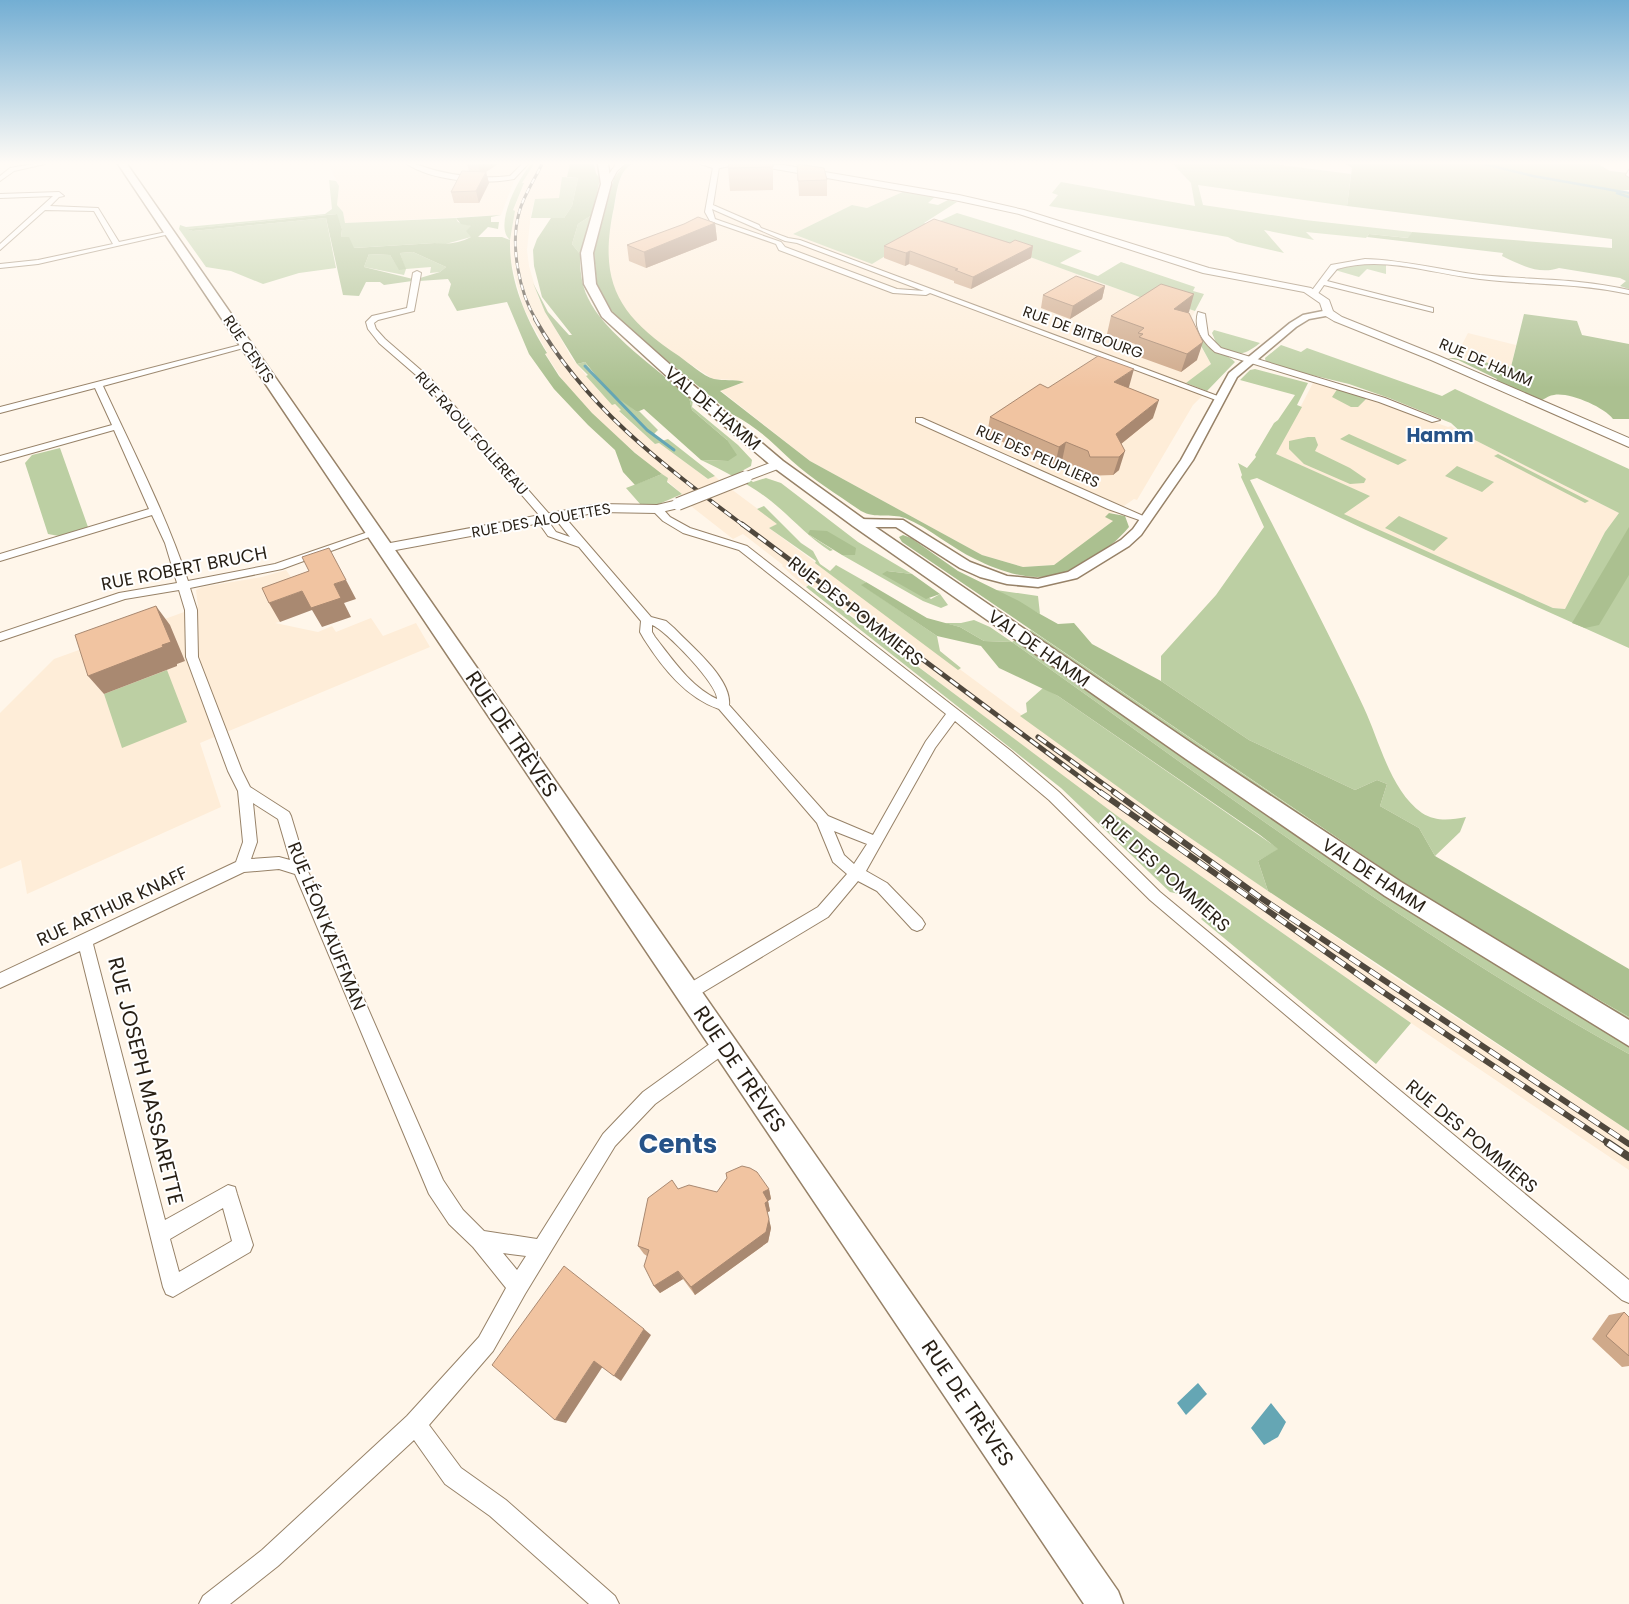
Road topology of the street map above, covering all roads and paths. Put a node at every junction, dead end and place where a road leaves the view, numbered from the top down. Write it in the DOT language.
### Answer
graph roads {
  1 [pos="10,239"];
  2 [pos="113,239"];
  3 [pos="145,239"];
  4 [pos="175,239"];
  5 [pos="591,239"];
  6 [pos="768,239"];
  7 [pos="784,239"];
  8 [pos="1109,239"];
  9 [pos="787,240"];
  10 [pos="779,243"];
  11 [pos="117,245"];
  12 [pos="0,248"];
  13 [pos="825,251"];
  14 [pos="810,258"];
  15 [pos="0,266"];
  16 [pos="417,273"];
  17 [pos="1321,282"];
  18 [pos="911,283"];
  19 [pos="896,291"];
  20 [pos="1629,292"];
  21 [pos="936,293"];
  22 [pos="1314,293"];
  23 [pos="1430,310"];
  24 [pos="1328,313"];
  25 [pos="1201,314"];
  26 [pos="247,346"];
  27 [pos="1248,362"];
  28 [pos="98,384"];
  29 [pos="1219,398"];
  30 [pos="0,410"];
  31 [pos="919,420"];
  32 [pos="1435,420"];
  33 [pos="117,426"];
  34 [pos="1629,443"];
  35 [pos="0,459"];
  36 [pos="778,464"];
  37 [pos="746,477"];
  38 [pos="678,504"];
  39 [pos="156,510"];
  40 [pos="659,511"];
  41 [pos="548,517"];
  42 [pos="1145,519"];
  43 [pos="859,524"];
  44 [pos="910,529"];
  45 [pos="877,536"];
  46 [pos="380,541"];
  47 [pos="580,544"];
  48 [pos="0,558"];
  49 [pos="183,585"];
  50 [pos="647,620"];
  51 [pos="0,637"];
  52 [pos="722,706"];
  53 [pos="954,714"];
  54 [pos="245,791"];
  55 [pos="823,820"];
  56 [pos="876,842"];
  57 [pos="242,866"];
  58 [pos="300,869"];
  59 [pos="856,874"];
  60 [pos="917,924"];
  61 [pos="85,941"];
  62 [pos="0,981"];
  63 [pos="689,992"];
  64 [pos="1629,1034"];
  65 [pos="724,1044"];
  66 [pos="160,1234"];
  67 [pos="480,1240"];
  68 [pos="542,1248"];
  69 [pos="518,1287"];
  70 [pos="1629,1293"];
  71 [pos="415,1424"];
  72 [pos="211,1604"];
  73 [pos="607,1604"];
  74 [pos="1105,1604"];
  1 -- 12 [label="street"];
  2 -- 11 [label="street"];
  3 -- 11 [label="street"];
  4 -- 26 [label="main road, RUE CENTS"];
  5 -- 36 [label="main road, VAL DE HAMM"];
  6 -- 10 [label="street, RUE DE BITBOURG"];
  7 -- 9 [label="street, RUE DE BITBOURG"];
  8 -- 22 [label="main road"];
  9 -- 10 [label="street"];
  9 -- 13 [label="street, RUE DE BITBOURG"];
  10 -- 14 [label="street, RUE DE BITBOURG"];
  11 -- 15 [label="street"];
  13 -- 14 [label="street"];
  13 -- 18 [label="street, RUE DE BITBOURG"];
  14 -- 19 [label="street, RUE DE BITBOURG"];
  16 -- 41 [label="street, RUE RAOUL FOLLEREAU"];
  17 -- 20 [label="street"];
  17 -- 22 [label="street"];
  17 -- 23 [label="street"];
  18 -- 19 [label="street"];
  18 -- 21 [label="street, RUE DE BITBOURG"];
  19 -- 21 [label="street, RUE DE BITBOURG"];
  21 -- 29 [label="street, RUE DE BITBOURG"];
  22 -- 24 [label="main road"];
  24 -- 27 [label="street"];
  24 -- 34 [label="main road, RUE DE HAMM"];
  25 -- 27 [label="street"];
  26 -- 28 [label="street"];
  26 -- 46 [label="main road, RUE CENTS"];
  27 -- 29 [label="street"];
  27 -- 32 [label="street"];
  28 -- 30 [label="street"];
  28 -- 33 [label="street"];
  29 -- 42 [label="street"];
  31 -- 42 [label="street, RUE DES PEUPLIERS"];
  33 -- 35 [label="street"];
  33 -- 39 [label="street"];
  36 -- 37 [label="main road, RUE DES ALOUETTES"];
  36 -- 43 [label="main road, VAL DE HAMM"];
  37 -- 38 [label="main road, RUE DES ALOUETTES, bridge"];
  38 -- 40 [label="main road, RUE DES ALOUETTES"];
  39 -- 48 [label="street"];
  39 -- 49 [label="street"];
  40 -- 41 [label="main road, RUE DES ALOUETTES"];
  40 -- 53 [label="street, RUE DES POMMIERS"];
  41 -- 46 [label="main road, RUE DES ALOUETTES"];
  41 -- 47 [label="street, RUE RAOUL FOLLEREAU"];
  41 -- 47 [label="street, RUE RAOUL FOLLEREAU"];
  42 -- 44 [label="street"];
  43 -- 44 [label="street"];
  43 -- 45 [label="main road, VAL DE HAMM"];
  44 -- 45 [label="street"];
  45 -- 64 [label="main road, VAL DE HAMM"];
  46 -- 49 [label="street, RUE ROBERT BRUCH"];
  46 -- 63 [label="main road, RUE DE TRÈVES"];
  47 -- 50 [label="street, RUE RAOUL FOLLEREAU"];
  49 -- 51 [label="street, RUE ROBERT BRUCH"];
  49 -- 54 [label="street"];
  50 -- 52 [label="street, RUE RAOUL FOLLEREAU"];
  50 -- 52 [label="street, RUE RAOUL FOLLEREAU"];
  52 -- 55 [label="street, RUE RAOUL FOLLEREAU"];
  53 -- 56 [label="street"];
  53 -- 70 [label="street, RUE DES POMMIERS"];
  54 -- 57 [label="street"];
  54 -- 58 [label="street, RUE LÉON KAUFFMAN"];
  55 -- 56 [label="street, RUE RAOUL FOLLEREAU"];
  55 -- 59 [label="street, RUE RAOUL FOLLEREAU"];
  56 -- 59 [label="street"];
  57 -- 58 [label="street, RUE ARTHUR KNAFF"];
  57 -- 61 [label="street, RUE ARTHUR KNAFF"];
  58 -- 67 [label="street, RUE LÉON KAUFFMAN"];
  59 -- 60 [label="street, RUE RAOUL FOLLEREAU"];
  59 -- 63 [label="street"];
  61 -- 62 [label="street, RUE ARTHUR KNAFF"];
  61 -- 66 [label="street, RUE JOSEPH MASSARETTE"];
  63 -- 65 [label="main road, RUE DE TRÈVES"];
  65 -- 68 [label="street"];
  65 -- 74 [label="main road, RUE DE TRÈVES"];
  66 -- 66 [label="street, RUE JOSEPH MASSARETTE"];
  67 -- 68 [label="street"];
  67 -- 69 [label="street, RUE LÉON KAUFFMAN"];
  68 -- 69 [label="street"];
  69 -- 71 [label="street"];
  71 -- 72 [label="street"];
  71 -- 73 [label="street"];
}
